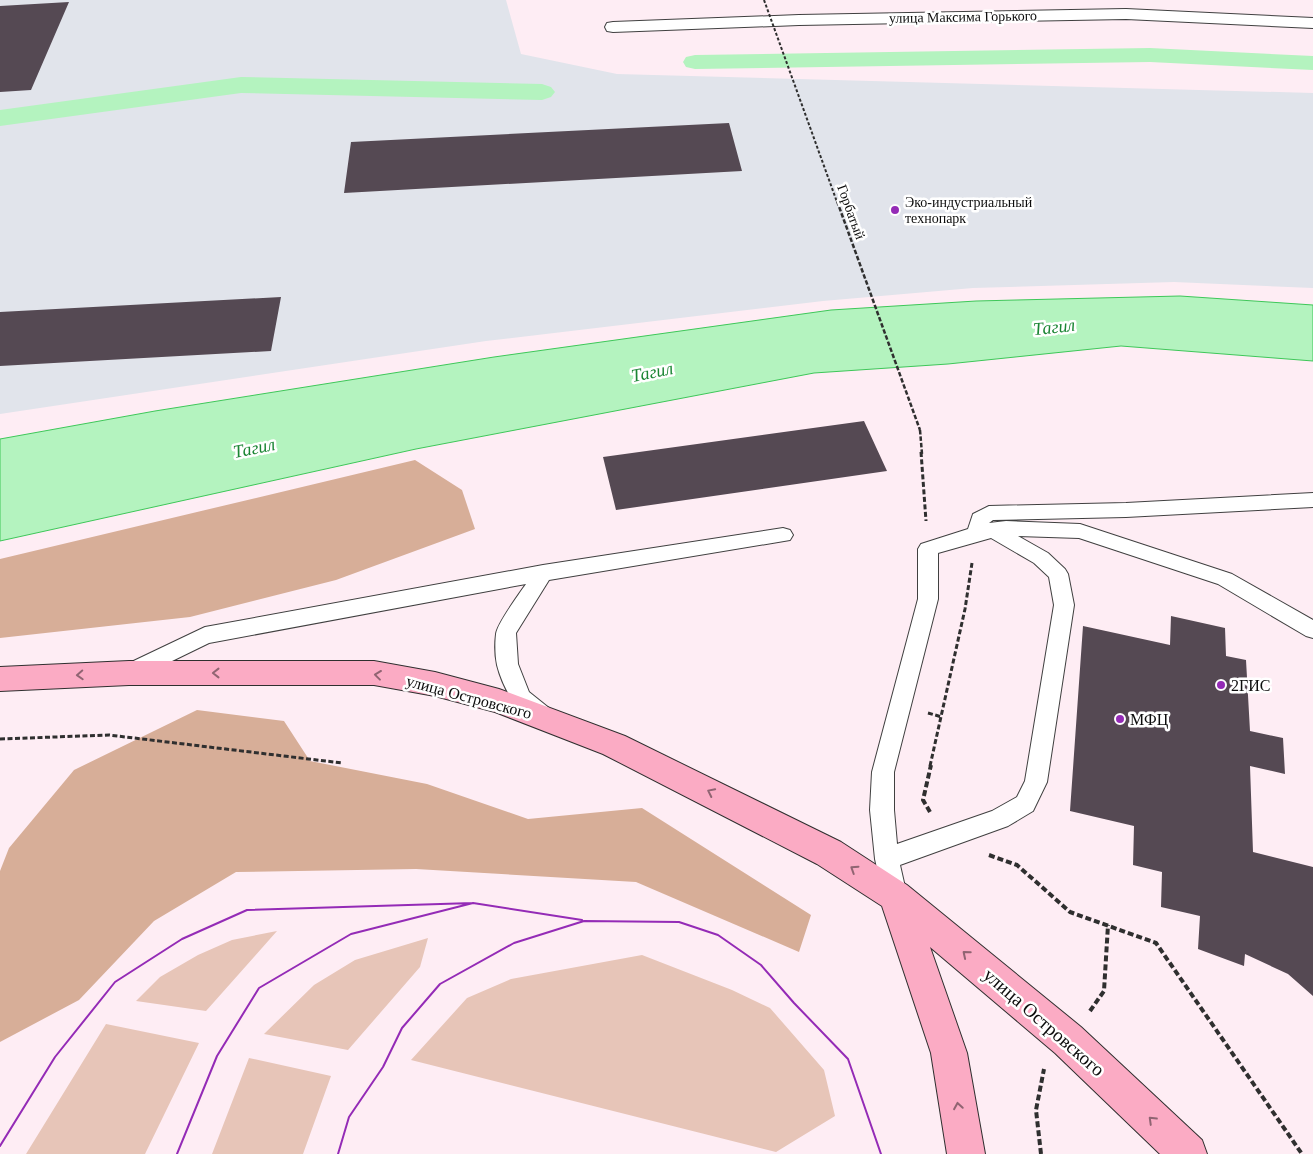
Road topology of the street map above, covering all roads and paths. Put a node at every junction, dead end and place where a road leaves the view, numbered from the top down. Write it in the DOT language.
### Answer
graph roads {
  1 [pos="764,0"];
  2 [pos="1313,23"];
  3 [pos="612,27"];
  4 [pos="1313,500"];
  5 [pos="985,532"];
  6 [pos="783,535"];
  7 [pos="928,549"];
  8 [pos="542,573"];
  9 [pos="1313,630"];
  10 [pos="129,673"];
  11 [pos="0,679"];
  12 [pos="544,718"];
  13 [pos="0,739"];
  14 [pos="342,763"];
  15 [pos="946,838"];
  16 [pos="887,859"];
  17 [pos="895,896"];
  18 [pos="1108,925"];
  19 [pos="1068,1040"];
  20 [pos="966,1154"];
  21 [pos="1041,1154"];
  22 [pos="1188,1154"];
  23 [pos="1302,1154"];
  1 -- 7 [label="path, Горбатый, bridge"];
  2 -- 3 [label="street, улица Максима Горького"];
  4 -- 5 [label="lane"];
  5 -- 7 [label="lane"];
  5 -- 9 [label="lane"];
  5 -- 15 [label="path"];
  5 -- 15 [label="lane"];
  6 -- 8 [label="lane"];
  7 -- 16 [label="lane"];
  8 -- 10 [label="lane"];
  8 -- 12 [label="lane"];
  10 -- 11 [label="main road, улица Островского, one-way"];
  12 -- 10 [label="main road, улица Островского, one-way"];
  17 -- 12 [label="main road, улица Островского, one-way"];
  13 -- 14 [label="path"];
  15 -- 16 [label="lane"];
  15 -- 18 [label="path"];
  16 -- 17 [label="lane"];
  19 -- 17 [label="main road, улица Островского, one-way"];
  20 -- 17 [label="main road, one-way"];
  18 -- 19 [label="path"];
  18 -- 23 [label="path"];
  19 -- 21 [label="path"];
  22 -- 19 [label="main road, улица Островского, one-way"];
}
